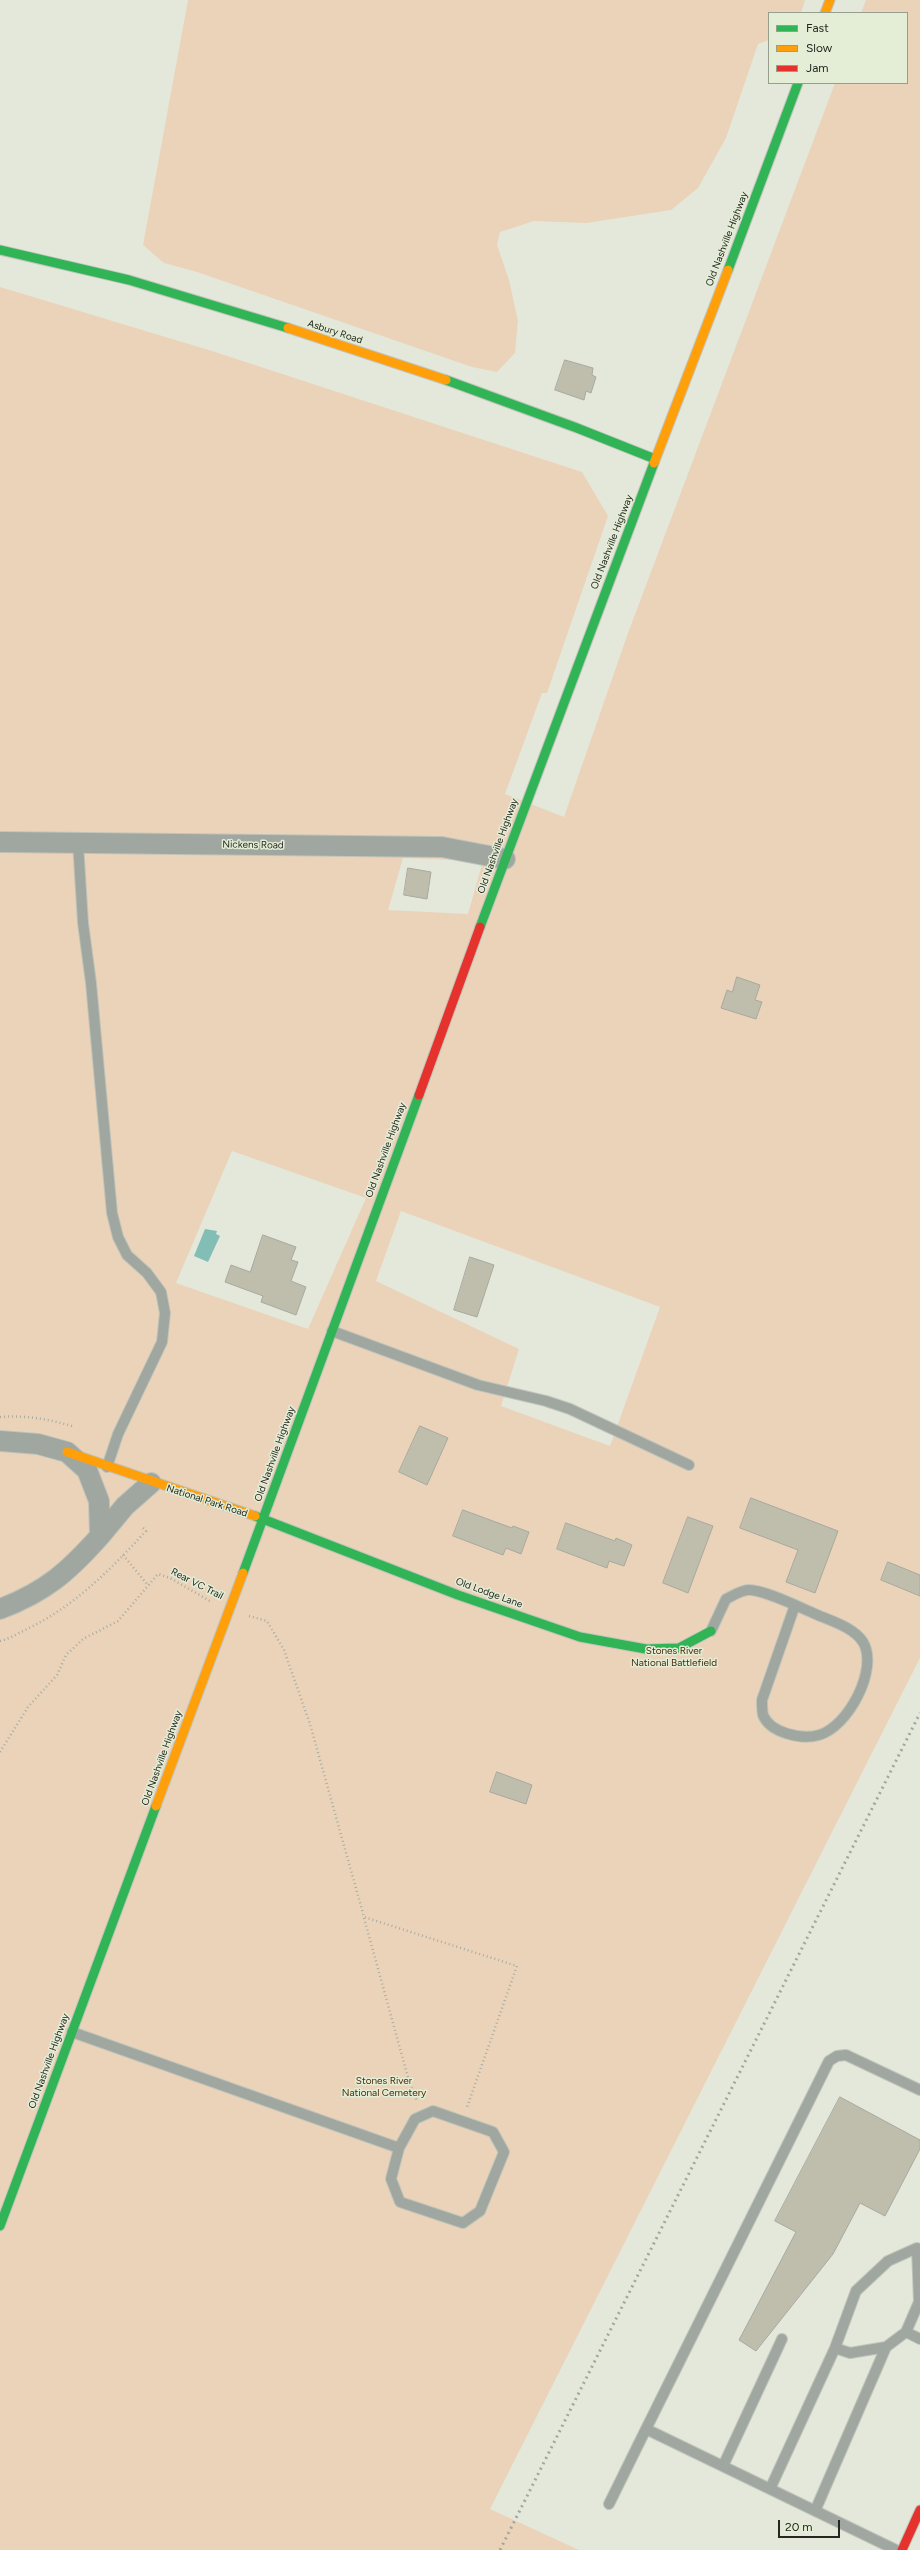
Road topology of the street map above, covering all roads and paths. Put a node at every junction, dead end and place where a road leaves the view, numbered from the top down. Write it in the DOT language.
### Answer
graph roads {
  1 [pos="830,0"];
  2 [pos="825,12"];
  3 [pos="798,84"];
  4 [pos="0,250"];
  5 [pos="655,459"];
  6 [pos="0,842"];
  7 [pos="78,843"];
  8 [pos="505,859"];
  9 [pos="332,1331"];
  10 [pos="0,1417"];
  11 [pos="72,1426"];
  12 [pos="0,1441"];
  13 [pos="67,1452"];
  14 [pos="689,1465"];
  15 [pos="107,1467"];
  16 [pos="151,1483"];
  17 [pos="264,1519"];
  18 [pos="141,1526"];
  19 [pos="100,1536"];
  20 [pos="123,1555"];
  21 [pos="147,1584"];
  22 [pos="795,1605"];
  23 [pos="229,1608"];
  24 [pos="0,1609"];
  25 [pos="712,1632"];
  26 [pos="0,1641"];
  27 [pos="0,1752"];
  28 [pos="364,1917"];
  29 [pos="72,2032"];
  30 [pos="920,2090"];
  31 [pos="422,2116"];
  32 [pos="462,2121"];
  33 [pos="399,2148"];
  34 [pos="0,2226"];
  35 [pos="918,2245"];
  36 [pos="906,2332"];
  37 [pos="782,2339"];
  38 [pos="920,2339"];
  39 [pos="886,2347"];
  40 [pos="835,2348"];
  41 [pos="646,2430"];
  42 [pos="723,2466"];
  43 [pos="770,2490"];
  44 [pos="609,2504"];
  45 [pos="920,2510"];
  46 [pos="815,2511"];
  47 [pos="896,2550"];
  48 [pos="902,2550"];
  1 -- 2 [label="main road"];
  3 -- 5 [label="main road, Old Nashville Highway"];
  4 -- 5 [label="main road, Asbury Road"];
  5 -- 8 [label="main road, Old Nashville Highway"];
  6 -- 7 [label="street, Nickens Road"];
  7 -- 8 [label="street, Nickens Road"];
  7 -- 15 [label="lane"];
  8 -- 9 [label="main road, Old Nashville Highway"];
  9 -- 14 [label="lane"];
  9 -- 17 [label="main road, Old Nashville Highway"];
  10 -- 11 [label="path"];
  12 -- 13 [label="street, National Park Road"];
  13 -- 15 [label="main road, National Park Road"];
  13 -- 19 [label="street, National Park Road"];
  15 -- 16 [label="main road, National Park Road"];
  16 -- 17 [label="main road, National Park Road"];
  16 -- 19 [label="street"];
  17 -- 23 [label="main road, Old Nashville Highway"];
  17 -- 25 [label="main road, Old Lodge Lane"];
  18 -- 20 [label="path"];
  19 -- 24 [label="street"];
  20 -- 21 [label="path"];
  20 -- 26 [label="path"];
  21 -- 23 [label="path, Rear VC Trail"];
  21 -- 27 [label="path, Rear VC Trail"];
  22 -- 22 [label="lane"];
  22 -- 25 [label="lane"];
  23 -- 28 [label="path, Rear VC Trail"];
  23 -- 29 [label="main road, Old Nashville Highway"];
  28 -- 31 [label="path, Rear VC Trail"];
  28 -- 32 [label="path"];
  29 -- 33 [label="lane"];
  29 -- 34 [label="main road, Old Nashville Highway"];
  30 -- 41 [label="lane"];
  31 -- 32 [label="lane"];
  31 -- 33 [label="lane"];
  32 -- 33 [label="lane"];
  35 -- 36 [label="lane"];
  35 -- 40 [label="lane"];
  36 -- 38 [label="lane"];
  36 -- 39 [label="lane"];
  37 -- 42 [label="lane"];
  39 -- 40 [label="lane"];
  39 -- 46 [label="lane"];
  40 -- 43 [label="lane"];
  41 -- 42 [label="lane"];
  41 -- 44 [label="lane"];
  42 -- 43 [label="lane"];
  43 -- 46 [label="lane"];
  45 -- 48 [label="main road"];
  46 -- 47 [label="lane"];
}
